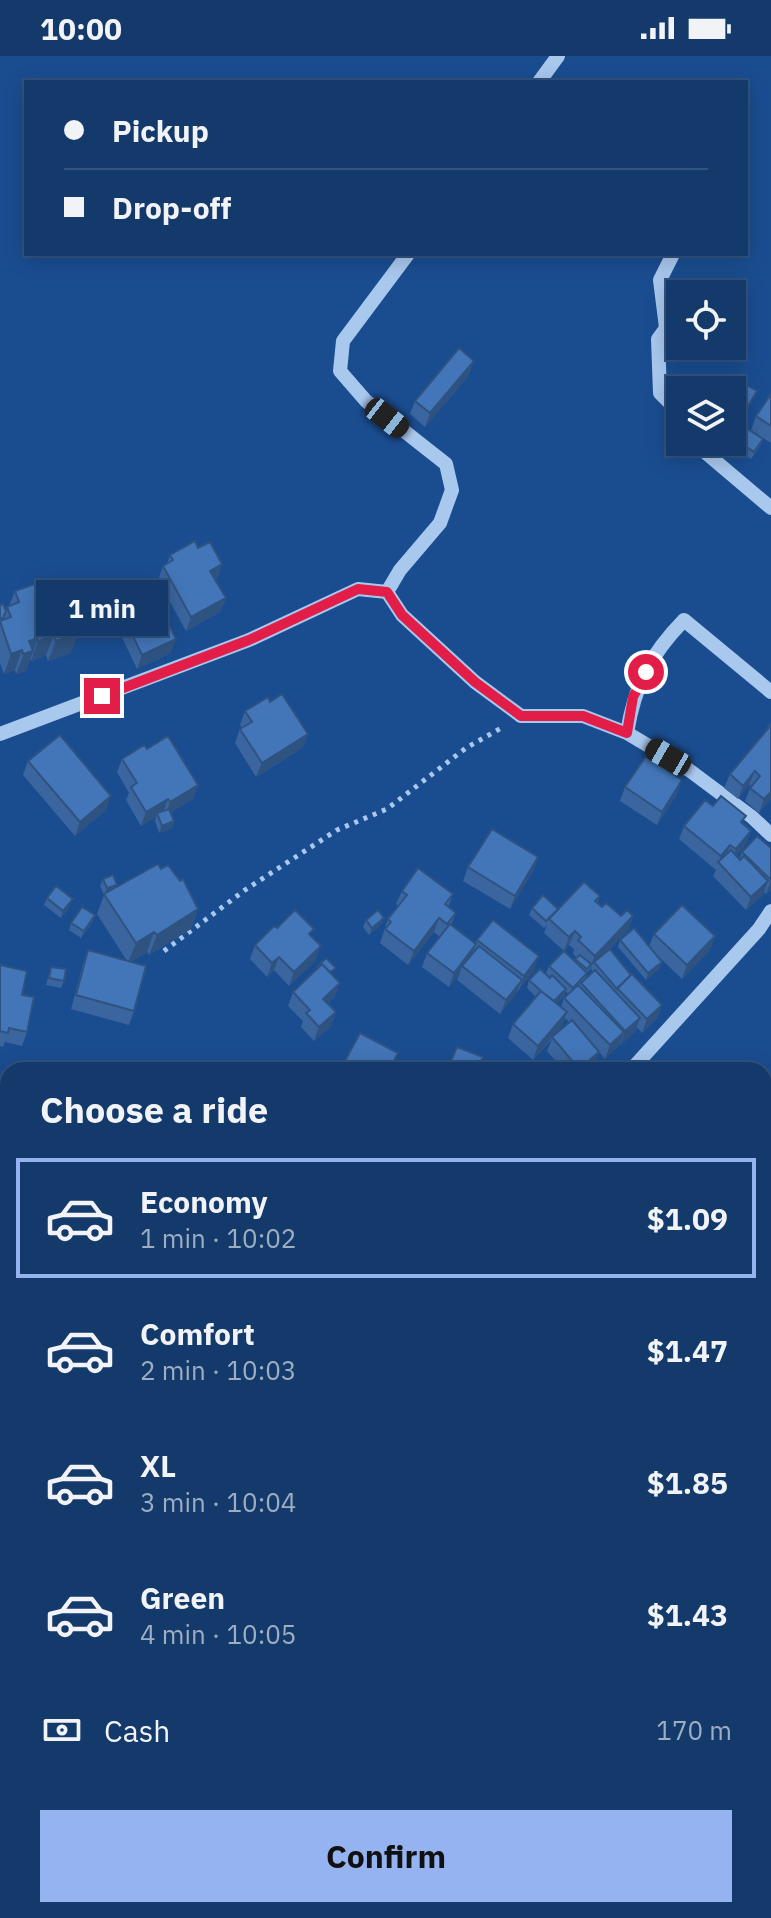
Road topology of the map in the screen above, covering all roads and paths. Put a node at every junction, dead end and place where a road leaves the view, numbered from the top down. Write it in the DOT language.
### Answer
graph roads {
  1 [pos="558,56"];
  2 [pos="540,80"];
  3 [pos="407,256"];
  4 [pos="672,256"];
  5 [pos="666,399"];
  6 [pos="710,456"];
  7 [pos="771,508"];
  8 [pos="387,592"];
  9 [pos="771,692"];
  10 [pos="521,716"];
  11 [pos="627,733"];
  12 [pos="0,734"];
  13 [pos="771,835"];
  14 [pos="771,911"];
  15 [pos="164,951"];
  16 [pos="638,1062"];
  1 -- 2 [label="street"];
  3 -- 8 [label="street"];
  4 -- 5 [label="street"];
  6 -- 7 [label="street"];
  8 -- 10 [label="street"];
  8 -- 12 [label="street"];
  9 -- 11 [label="street"];
  10 -- 11 [label="street"];
  10 -- 15 [label="path"];
  11 -- 13 [label="street"];
  14 -- 16 [label="street"];
}
